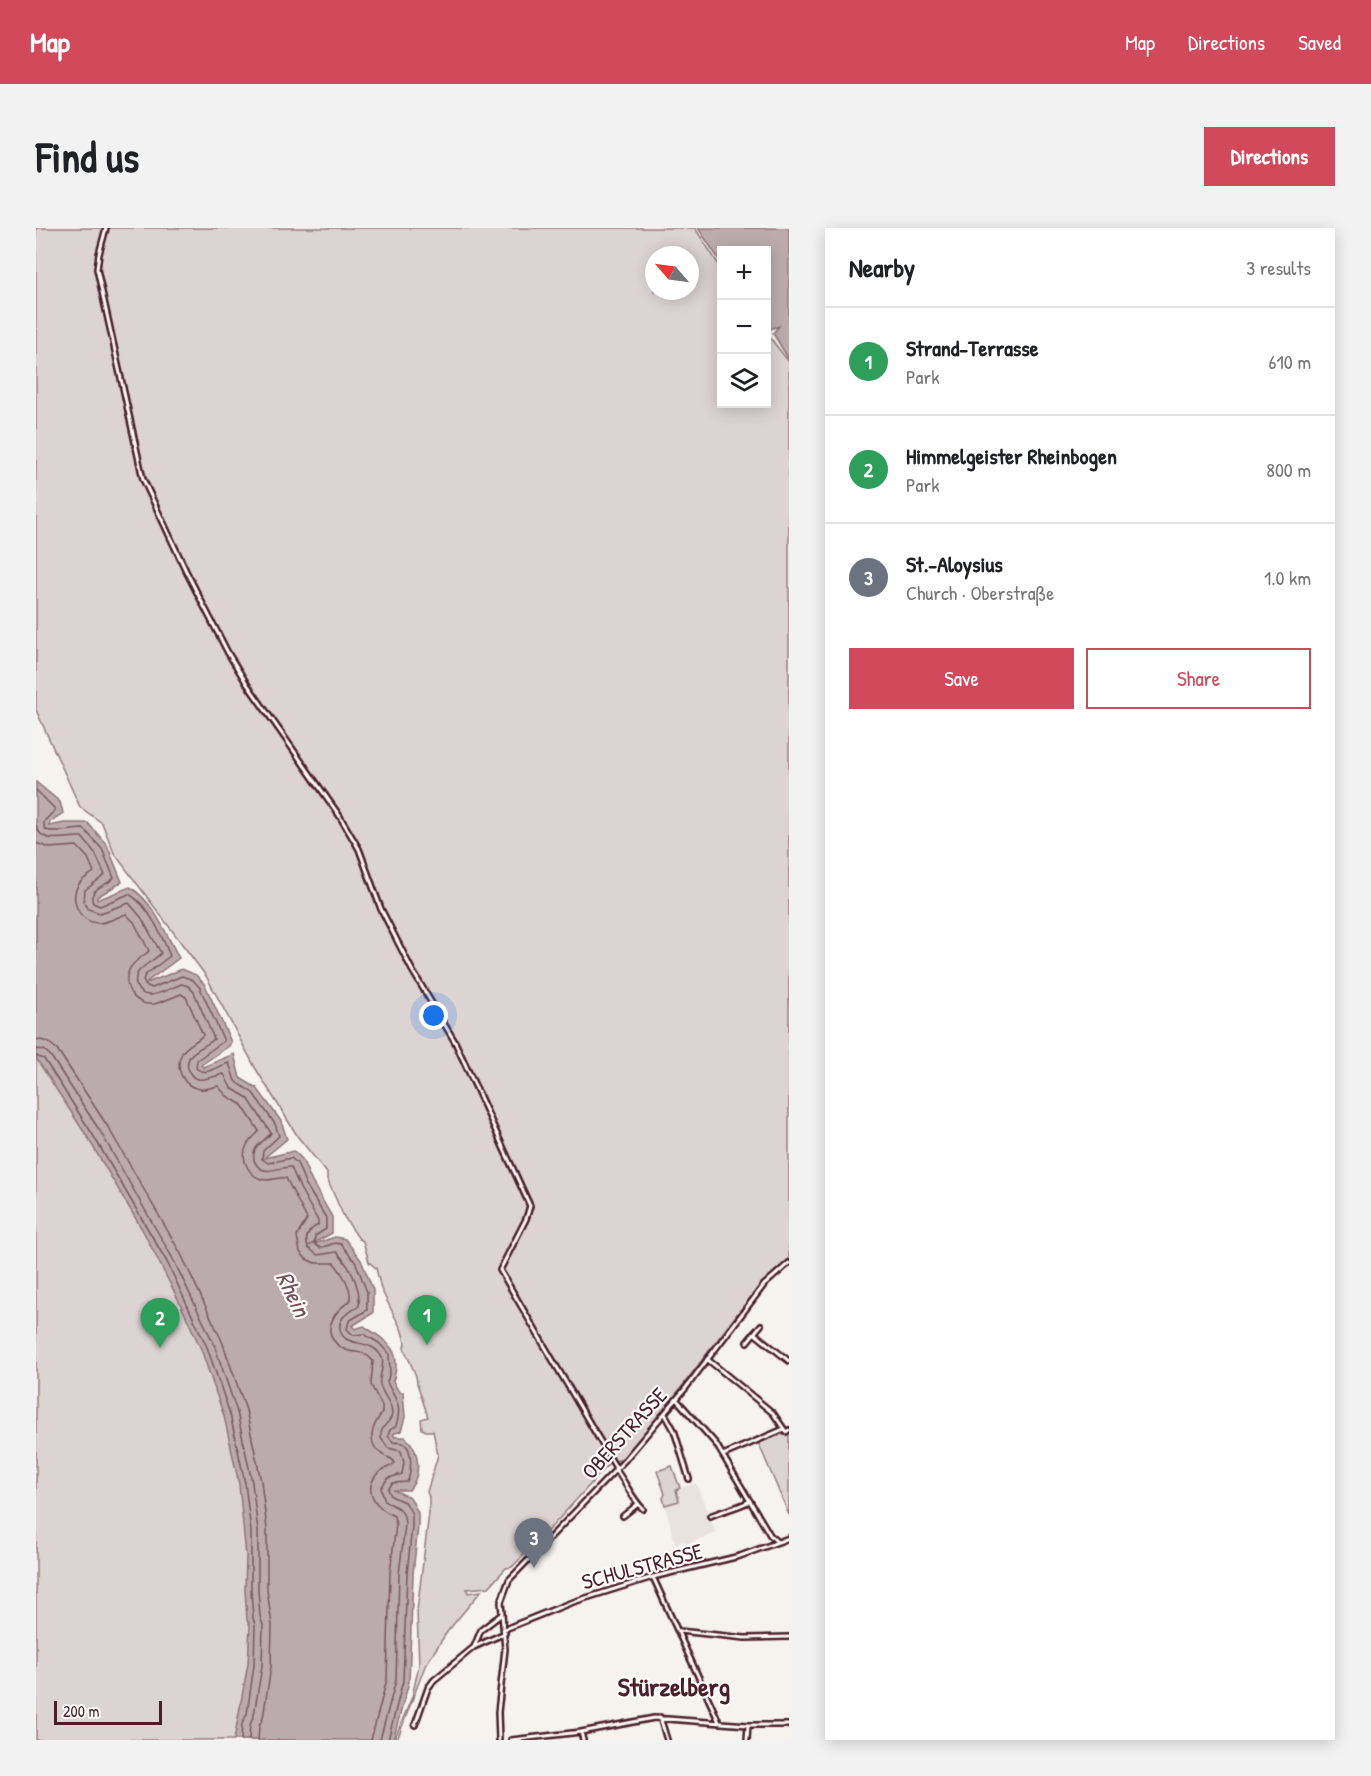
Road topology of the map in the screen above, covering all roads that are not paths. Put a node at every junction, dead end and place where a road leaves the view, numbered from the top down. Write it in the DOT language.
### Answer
graph roads {
  1 [pos="106,228"];
  2 [pos="789,1263"];
  3 [pos="761,1324"];
  4 [pos="754,1333"];
  5 [pos="747,1341"];
  6 [pos="707,1359"];
  7 [pos="789,1361"];
  8 [pos="677,1400"];
  9 [pos="664,1414"];
  10 [pos="784,1429"];
  11 [pos="789,1431"];
  12 [pos="723,1455"];
  13 [pos="616,1469"];
  14 [pos="689,1479"];
  15 [pos="750,1501"];
  16 [pos="638,1504"];
  17 [pos="643,1509"];
  18 [pos="622,1516"];
  19 [pos="710,1516"];
  20 [pos="789,1538"];
  21 [pos="776,1541"];
  22 [pos="653,1577"];
  23 [pos="502,1614"];
  24 [pos="505,1631"];
  25 [pos="679,1631"];
  26 [pos="789,1636"];
  27 [pos="474,1647"];
  28 [pos="660,1717"];
  29 [pos="719,1722"];
  30 [pos="415,1725"];
  31 [pos="748,1725"];
  32 [pos="789,1725"];
  33 [pos="581,1732"];
  34 [pos="548,1735"];
  35 [pos="499,1740"];
  36 [pos="511,1740"];
  37 [pos="550,1740"];
  38 [pos="583,1740"];
  39 [pos="667,1740"];
  40 [pos="747,1740"];
  1 -- 13 [label="street"];
  2 -- 6 [label="street, OBERSTRASSE"];
  3 -- 4 [label="street"];
  4 -- 5 [label="street"];
  4 -- 7 [label="street"];
  6 -- 8 [label="street, OBERSTRASSE"];
  6 -- 10 [label="street"];
  8 -- 9 [label="street, OBERSTRASSE"];
  8 -- 12 [label="street"];
  9 -- 13 [label="street, OBERSTRASSE"];
  9 -- 14 [label="street"];
  10 -- 11 [label="street"];
  10 -- 12 [label="street"];
  12 -- 15 [label="street"];
  13 -- 16 [label="street"];
  13 -- 23 [label="street, OBERSTRASSE"];
  15 -- 19 [label="street"];
  15 -- 21 [label="street"];
  16 -- 17 [label="street"];
  16 -- 18 [label="street"];
  20 -- 21 [label="street, SCHULSTRASSE"];
  21 -- 22 [label="street, SCHULSTRASSE"];
  22 -- 24 [label="street, SCHULSTRASSE"];
  22 -- 25 [label="street"];
  23 -- 24 [label="street, OBERSTRASSE"];
  23 -- 27 [label="street"];
  24 -- 27 [label="street, SCHULSTRASSE"];
  24 -- 35 [label="street, OBERSTRASSE"];
  25 -- 26 [label="street"];
  25 -- 29 [label="street"];
  27 -- 30 [label="street"];
  28 -- 29 [label="street"];
  28 -- 33 [label="street"];
  28 -- 39 [label="street"];
  29 -- 31 [label="street"];
  31 -- 32 [label="street"];
  31 -- 40 [label="street"];
  33 -- 34 [label="street"];
  33 -- 38 [label="street"];
  34 -- 36 [label="street"];
  34 -- 37 [label="street"];
}
